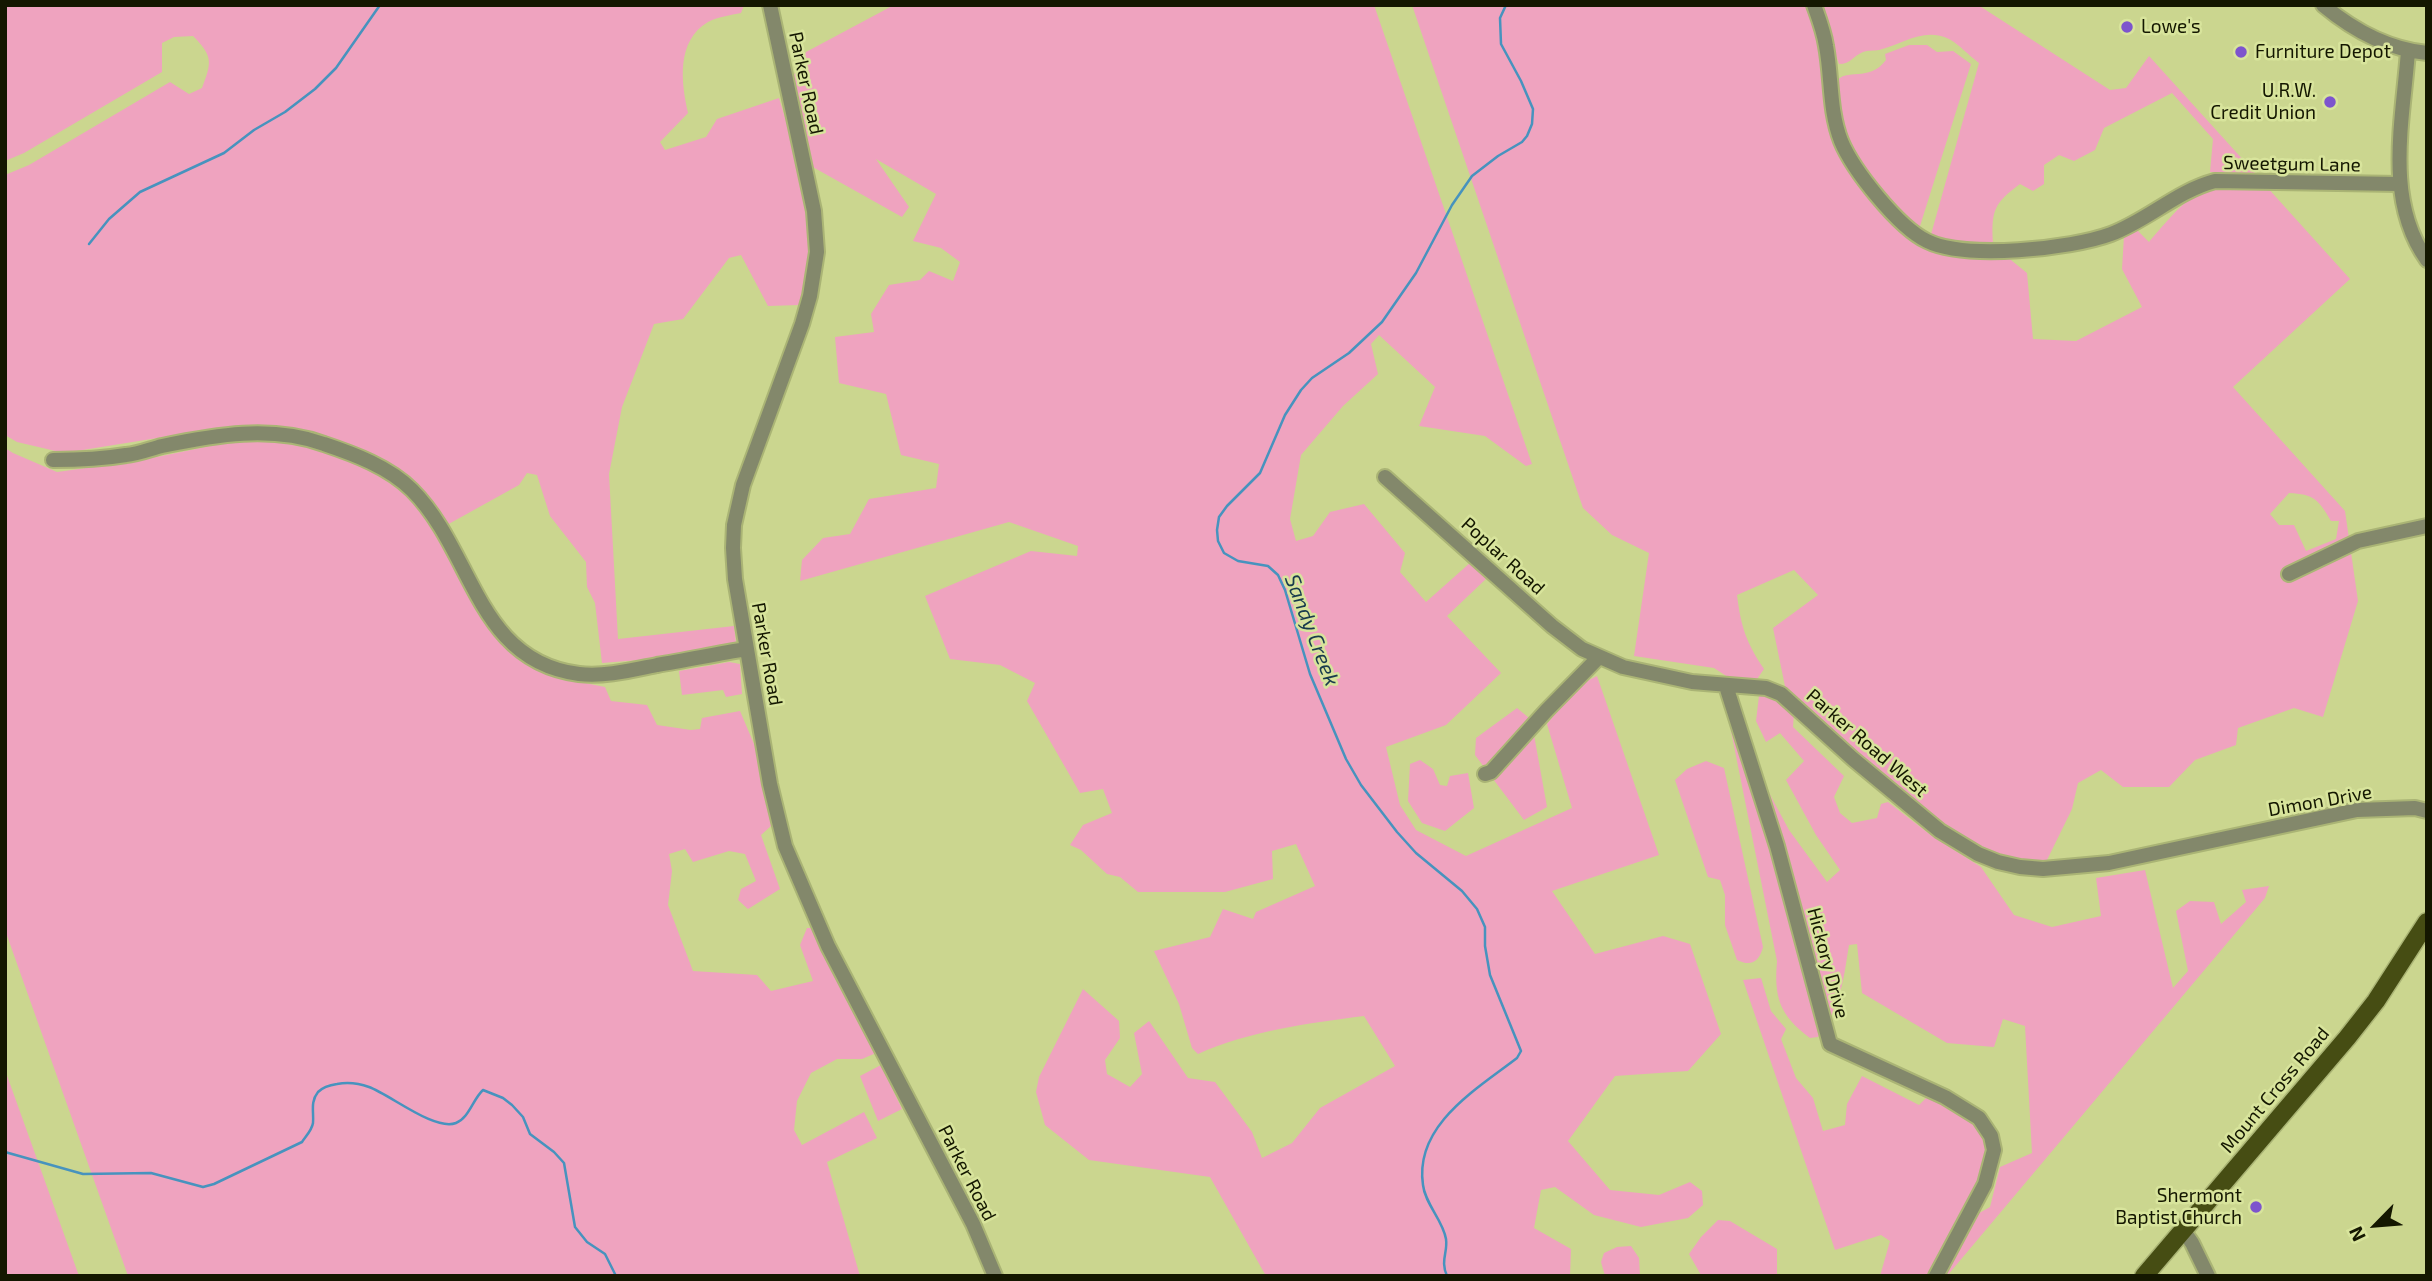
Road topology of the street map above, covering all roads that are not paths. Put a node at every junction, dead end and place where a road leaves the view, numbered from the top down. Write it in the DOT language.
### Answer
graph roads {
  1 [pos="770,5"];
  2 [pos="1814,5"];
  3 [pos="2323,5"];
  4 [pos="2408,51"];
  5 [pos="2427,53"];
  6 [pos="2399,184"];
  7 [pos="2427,260"];
  8 [pos="53,460"];
  9 [pos="1385,477"];
  10 [pos="2427,526"];
  11 [pos="2288,574"];
  12 [pos="746,649"];
  13 [pos="1598,658"];
  14 [pos="1726,686"];
  15 [pos="1485,774"];
  16 [pos="2427,811"];
  17 [pos="2262,831"];
  18 [pos="2427,922"];
  19 [pos="2183,1230"];
  20 [pos="995,1276"];
  21 [pos="1936,1276"];
  22 [pos="2144,1276"];
  23 [pos="2208,1276"];
  1 -- 12 [label="street, Parker Road"];
  2 -- 6 [label="street, Sweetgum Lane"];
  3 -- 4 [label="street"];
  4 -- 5 [label="street"];
  4 -- 6 [label="street"];
  6 -- 7 [label="street"];
  8 -- 12 [label="street"];
  9 -- 13 [label="street, Poplar Road"];
  10 -- 11 [label="street"];
  12 -- 20 [label="street, Parker Road"];
  13 -- 14 [label="street, Parker Road West"];
  13 -- 15 [label="street"];
  14 -- 17 [label="street, Parker Road West"];
  14 -- 21 [label="street, Hickory Drive"];
  16 -- 17 [label="street, Dimon Drive"];
  18 -- 19 [label="main road, Mount Cross Road"];
  19 -- 22 [label="main road, Mount Cross Road"];
  19 -- 23 [label="street"];
}
